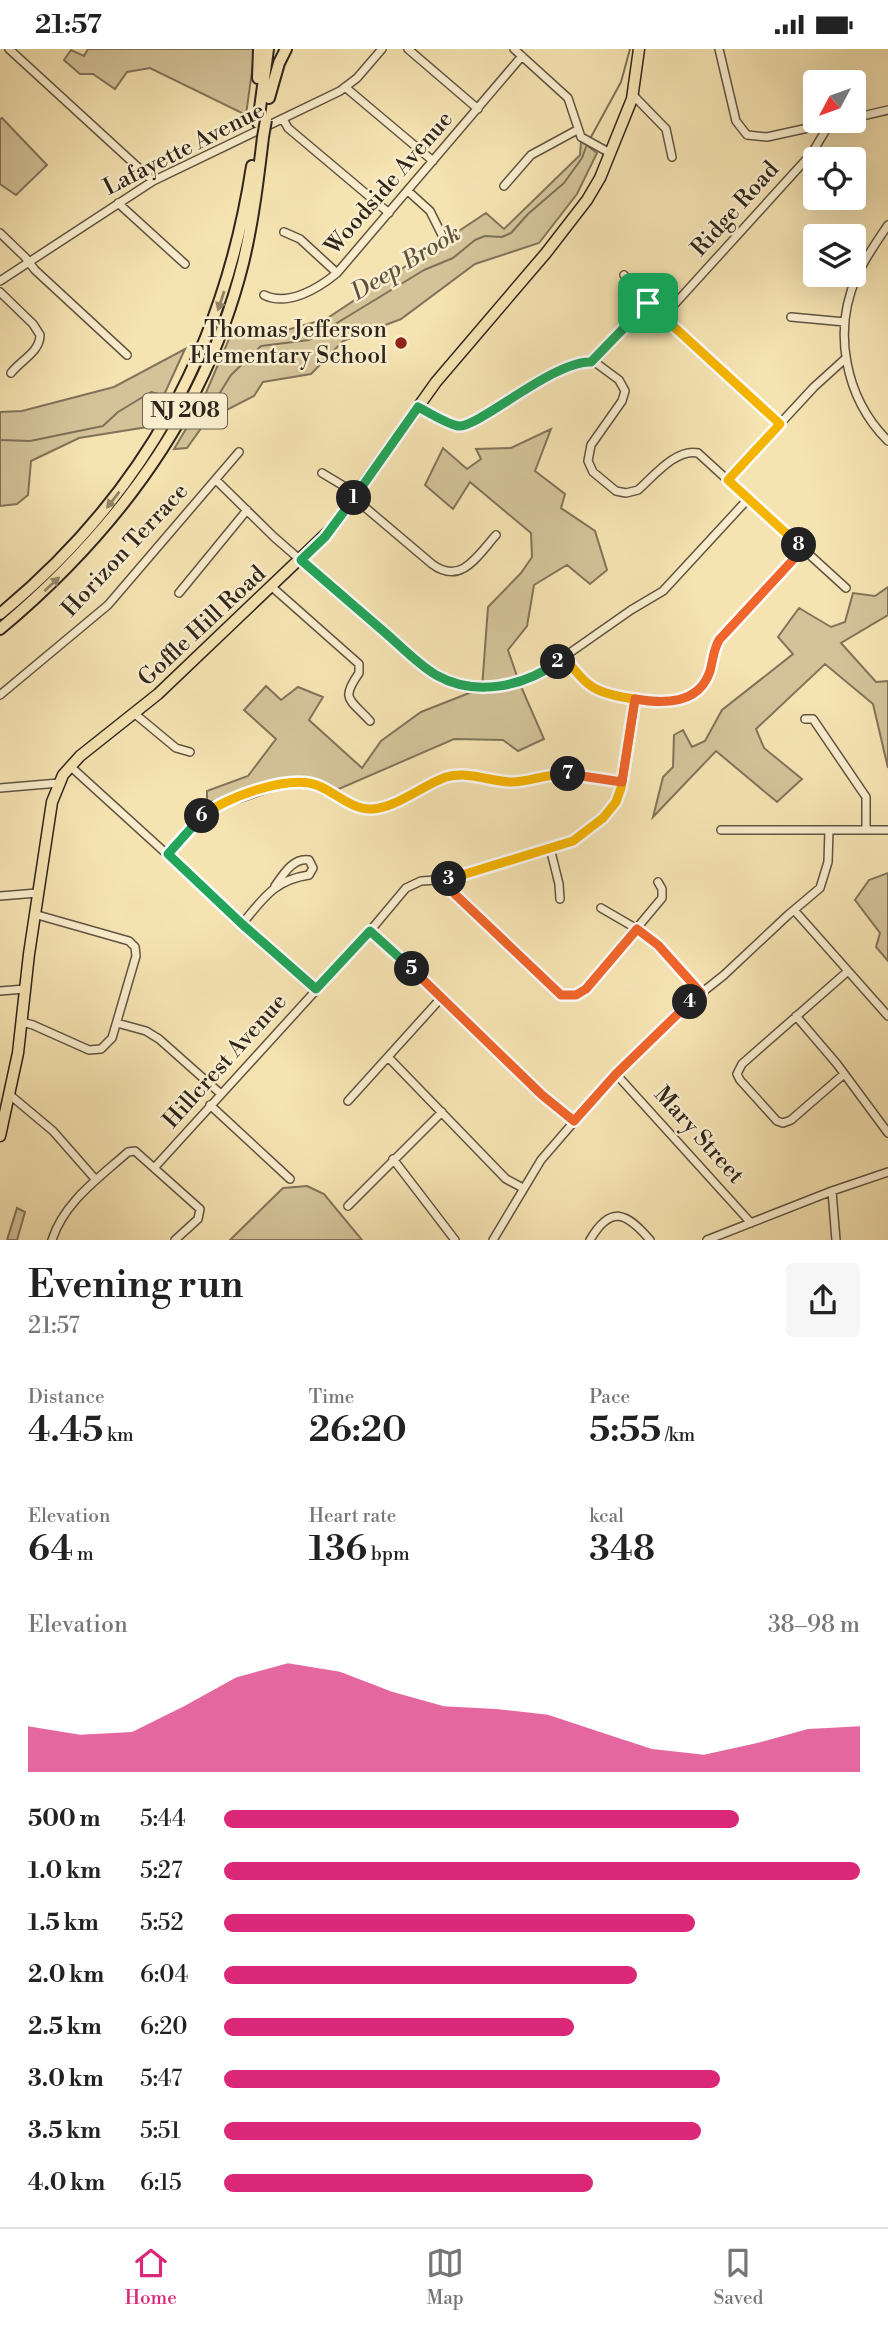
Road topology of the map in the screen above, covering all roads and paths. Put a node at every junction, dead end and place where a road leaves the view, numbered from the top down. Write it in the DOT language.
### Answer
graph roads {
  1 [pos="9,49"];
  2 [pos="259,49"];
  3 [pos="268,49"];
  4 [pos="275,49"];
  5 [pos="286,49"];
  6 [pos="383,49"];
  7 [pos="408,49"];
  8 [pos="513,49"];
  9 [pos="639,49"];
  10 [pos="722,50"];
  11 [pos="522,57"];
  12 [pos="345,87"];
  13 [pos="633,95"];
  14 [pos="269,98"];
  15 [pos="478,109"];
  16 [pos="888,110"];
  17 [pos="866,115"];
  18 [pos="283,119"];
  19 [pos="262,122"];
  20 [pos="803,129"];
  21 [pos="577,130"];
  22 [pos="824,133"];
  23 [pos="260,138"];
  24 [pos="610,153"];
  25 [pos="672,157"];
  26 [pos="433,161"];
  27 [pos="153,181"];
  28 [pos="504,186"];
  29 [pos="408,191"];
  30 [pos="118,203"];
  31 [pos="389,213"];
  32 [pos="888,225"];
  33 [pos="284,232"];
  34 [pos="0,233"];
  35 [pos="442,235"];
  36 [pos="29,263"];
  37 [pos="185,264"];
  38 [pos="337,273"];
  39 [pos="624,275"];
  40 [pos="0,281"];
  41 [pos="0,292"];
  42 [pos="264,295"];
  43 [pos="648,303"];
  44 [pos="663,317"];
  45 [pos="791,317"];
  46 [pos="845,322"];
  47 [pos="127,355"];
  48 [pos="846,358"];
  49 [pos="591,362"];
  50 [pos="11,373"];
  51 [pos="418,407"];
  52 [pos="780,424"];
  53 [pos="888,441"];
  54 [pos="239,452"];
  55 [pos="323,473"];
  56 [pos="216,480"];
  57 [pos="728,480"];
  58 [pos="355,496"];
  59 [pos="748,499"];
  60 [pos="247,510"];
  61 [pos="496,535"];
  62 [pos="803,549"];
  63 [pos="301,560"];
  64 [pos="272,587"];
  65 [pos="846,588"];
  66 [pos="178,593"];
  67 [pos="0,614"];
  68 [pos="0,629"];
  69 [pos="565,657"];
  70 [pos="0,695"];
  71 [pos="635,699"];
  72 [pos="135,714"];
  73 [pos="806,719"];
  74 [pos="370,721"];
  75 [pos="190,752"];
  76 [pos="70,766"];
  77 [pos="622,782"];
  78 [pos="59,783"];
  79 [pos="0,788"];
  80 [pos="721,829"];
  81 [pos="829,830"];
  82 [pos="866,830"];
  83 [pos="888,830"];
  84 [pos="550,848"];
  85 [pos="168,854"];
  86 [pos="440,880"];
  87 [pos="658,882"];
  88 [pos="275,886"];
  89 [pos="37,893"];
  90 [pos="0,896"];
  91 [pos="560,899"];
  92 [pos="601,908"];
  93 [pos="794,910"];
  94 [pos="34,914"];
  95 [pos="242,924"];
  96 [pos="637,929"];
  97 [pos="370,931"];
  98 [pos="848,971"];
  99 [pos="25,989"];
  100 [pos="316,989"];
  101 [pos="0,991"];
  102 [pos="701,993"];
  103 [pos="442,997"];
  104 [pos="796,1016"];
  105 [pos="888,1017"];
  106 [pos="22,1023"];
  107 [pos="117,1023"];
  108 [pos="388,1056"];
  109 [pos="616,1074"];
  110 [pos="844,1074"];
  111 [pos="221,1094"];
  112 [pos="10,1095"];
  113 [pos="348,1101"];
  114 [pos="211,1105"];
  115 [pos="442,1112"];
  116 [pos="574,1121"];
  117 [pos="888,1133"];
  118 [pos="0,1136"];
  119 [pos="393,1159"];
  120 [pos="155,1167"];
  121 [pos="888,1171"];
  122 [pos="290,1178"];
  123 [pos="96,1180"];
  124 [pos="523,1188"];
  125 [pos="832,1191"];
  126 [pos="348,1206"];
  127 [pos="751,1223"];
  128 [pos="52,1240"];
  129 [pos="175,1240"];
  130 [pos="455,1240"];
  131 [pos="493,1240"];
  132 [pos="590,1240"];
  133 [pos="650,1240"];
  134 [pos="707,1240"];
  135 [pos="836,1240"];
  1 -- 27 [label="street"];
  2 -- 19 [label="highway"];
  3 -- 19 [label="highway, NJ 208"];
  4 -- 14 [label="highway, NJ 208"];
  5 -- 14 [label="highway"];
  6 -- 12 [label="street, Lafayette Avenue"];
  7 -- 15 [label="street"];
  8 -- 11 [label="street"];
  9 -- 13 [label="main road, Goffle Hill Road"];
  10 -- 20 [label="street"];
  11 -- 15 [label="street, Woodside Avenue"];
  11 -- 21 [label="street"];
  12 -- 18 [label="street, Lafayette Avenue"];
  12 -- 26 [label="street"];
  13 -- 24 [label="main road, Goffle Hill Road"];
  13 -- 25 [label="street"];
  14 -- 19 [label="highway, NJ 208"];
  15 -- 26 [label="street, Woodside Avenue"];
  16 -- 17 [label="street"];
  18 -- 27 [label="street, Lafayette Avenue"];
  18 -- 31 [label="street"];
  19 -- 23 [label="highway, NJ 208, bridge"];
  21 -- 24 [label="street"];
  21 -- 28 [label="street"];
  22 -- 44 [label="street, Ridge Road"];
  23 -- 67 [label="highway, NJ 208, one-way"];
  68 -- 23 [label="highway, NJ 208, one-way"];
  24 -- 51 [label="main road, Goffle Hill Road"];
  26 -- 29 [label="street, Woodside Avenue"];
  27 -- 30 [label="street, Lafayette Avenue"];
  29 -- 31 [label="street, Woodside Avenue"];
  29 -- 35 [label="street"];
  30 -- 36 [label="street, Lafayette Avenue"];
  30 -- 37 [label="street"];
  31 -- 38 [label="street, Woodside Avenue"];
  32 -- 46 [label="street"];
  33 -- 38 [label="street"];
  34 -- 36 [label="street"];
  36 -- 40 [label="street, Lafayette Avenue"];
  36 -- 47 [label="street"];
  38 -- 42 [label="street, Woodside Avenue"];
  39 -- 43 [label="street"];
  41 -- 50 [label="street"];
  43 -- 44 [label="street"];
  43 -- 49 [label="street"];
  44 -- 52 [label="street"];
  45 -- 46 [label="street"];
  46 -- 48 [label="street"];
  48 -- 52 [label="street"];
  48 -- 53 [label="street"];
  49 -- 51 [label="street"];
  49 -- 57 [label="street"];
  51 -- 58 [label="main road, Goffle Hill Road"];
  52 -- 57 [label="street"];
  54 -- 56 [label="street, Horizon Terrace"];
  55 -- 58 [label="street"];
  56 -- 60 [label="street"];
  56 -- 70 [label="street, Horizon Terrace"];
  57 -- 59 [label="street"];
  58 -- 61 [label="street"];
  58 -- 63 [label="main road, Goffle Hill Road"];
  59 -- 62 [label="street"];
  59 -- 69 [label="street"];
  60 -- 63 [label="street"];
  60 -- 66 [label="street"];
  62 -- 65 [label="street"];
  62 -- 71 [label="street"];
  63 -- 64 [label="main road, Goffle Hill Road"];
  63 -- 69 [label="street"];
  64 -- 72 [label="main road, Goffle Hill Road"];
  64 -- 74 [label="street"];
  69 -- 71 [label="street"];
  71 -- 77 [label="street, Hillcrest Avenue"];
  72 -- 75 [label="street"];
  72 -- 76 [label="main road, Goffle Hill Road"];
  73 -- 82 [label="street"];
  76 -- 78 [label="main road, Goffle Hill Road"];
  76 -- 85 [label="street"];
  77 -- 84 [label="street, Hillcrest Avenue"];
  77 -- 85 [label="street"];
  78 -- 79 [label="street"];
  78 -- 89 [label="main road, Goffle Hill Road"];
  80 -- 81 [label="street"];
  81 -- 82 [label="street"];
  81 -- 93 [label="street"];
  82 -- 83 [label="street"];
  84 -- 86 [label="street, Hillcrest Avenue"];
  84 -- 91 [label="street"];
  85 -- 95 [label="street"];
  86 -- 96 [label="street"];
  86 -- 97 [label="street, Hillcrest Avenue"];
  87 -- 96 [label="street"];
  88 -- 88 [label="street"];
  88 -- 95 [label="street"];
  89 -- 90 [label="street"];
  89 -- 94 [label="main road, Goffle Hill Road"];
  92 -- 96 [label="street"];
  93 -- 98 [label="street"];
  93 -- 102 [label="street"];
  94 -- 99 [label="main road, Goffle Hill Road"];
  94 -- 107 [label="street"];
  95 -- 100 [label="street"];
  96 -- 102 [label="street"];
  97 -- 100 [label="street, Hillcrest Avenue"];
  97 -- 103 [label="street"];
  98 -- 104 [label="street"];
  98 -- 105 [label="street"];
  99 -- 101 [label="street"];
  99 -- 106 [label="main road, Goffle Hill Road"];
  100 -- 111 [label="street, Hillcrest Avenue"];
  102 -- 109 [label="street"];
  103 -- 108 [label="street"];
  103 -- 116 [label="street"];
  104 -- 110 [label="street"];
  104 -- 110 [label="street"];
  106 -- 107 [label="street"];
  106 -- 112 [label="main road, Goffle Hill Road"];
  107 -- 111 [label="street"];
  108 -- 113 [label="street"];
  108 -- 115 [label="street"];
  109 -- 116 [label="street"];
  109 -- 127 [label="street, Mary Street"];
  110 -- 117 [label="street"];
  111 -- 114 [label="street, Hillcrest Avenue"];
  112 -- 118 [label="main road, Goffle Hill Road"];
  112 -- 123 [label="street"];
  114 -- 120 [label="street, Hillcrest Avenue"];
  114 -- 122 [label="street"];
  115 -- 119 [label="street"];
  115 -- 124 [label="street"];
  116 -- 124 [label="street"];
  119 -- 126 [label="street"];
  119 -- 130 [label="street"];
  120 -- 123 [label="street"];
  120 -- 129 [label="street"];
  121 -- 125 [label="street"];
  123 -- 128 [label="street"];
  124 -- 131 [label="street"];
  125 -- 127 [label="street"];
  125 -- 135 [label="street"];
  127 -- 134 [label="street"];
  132 -- 133 [label="street"];
}
